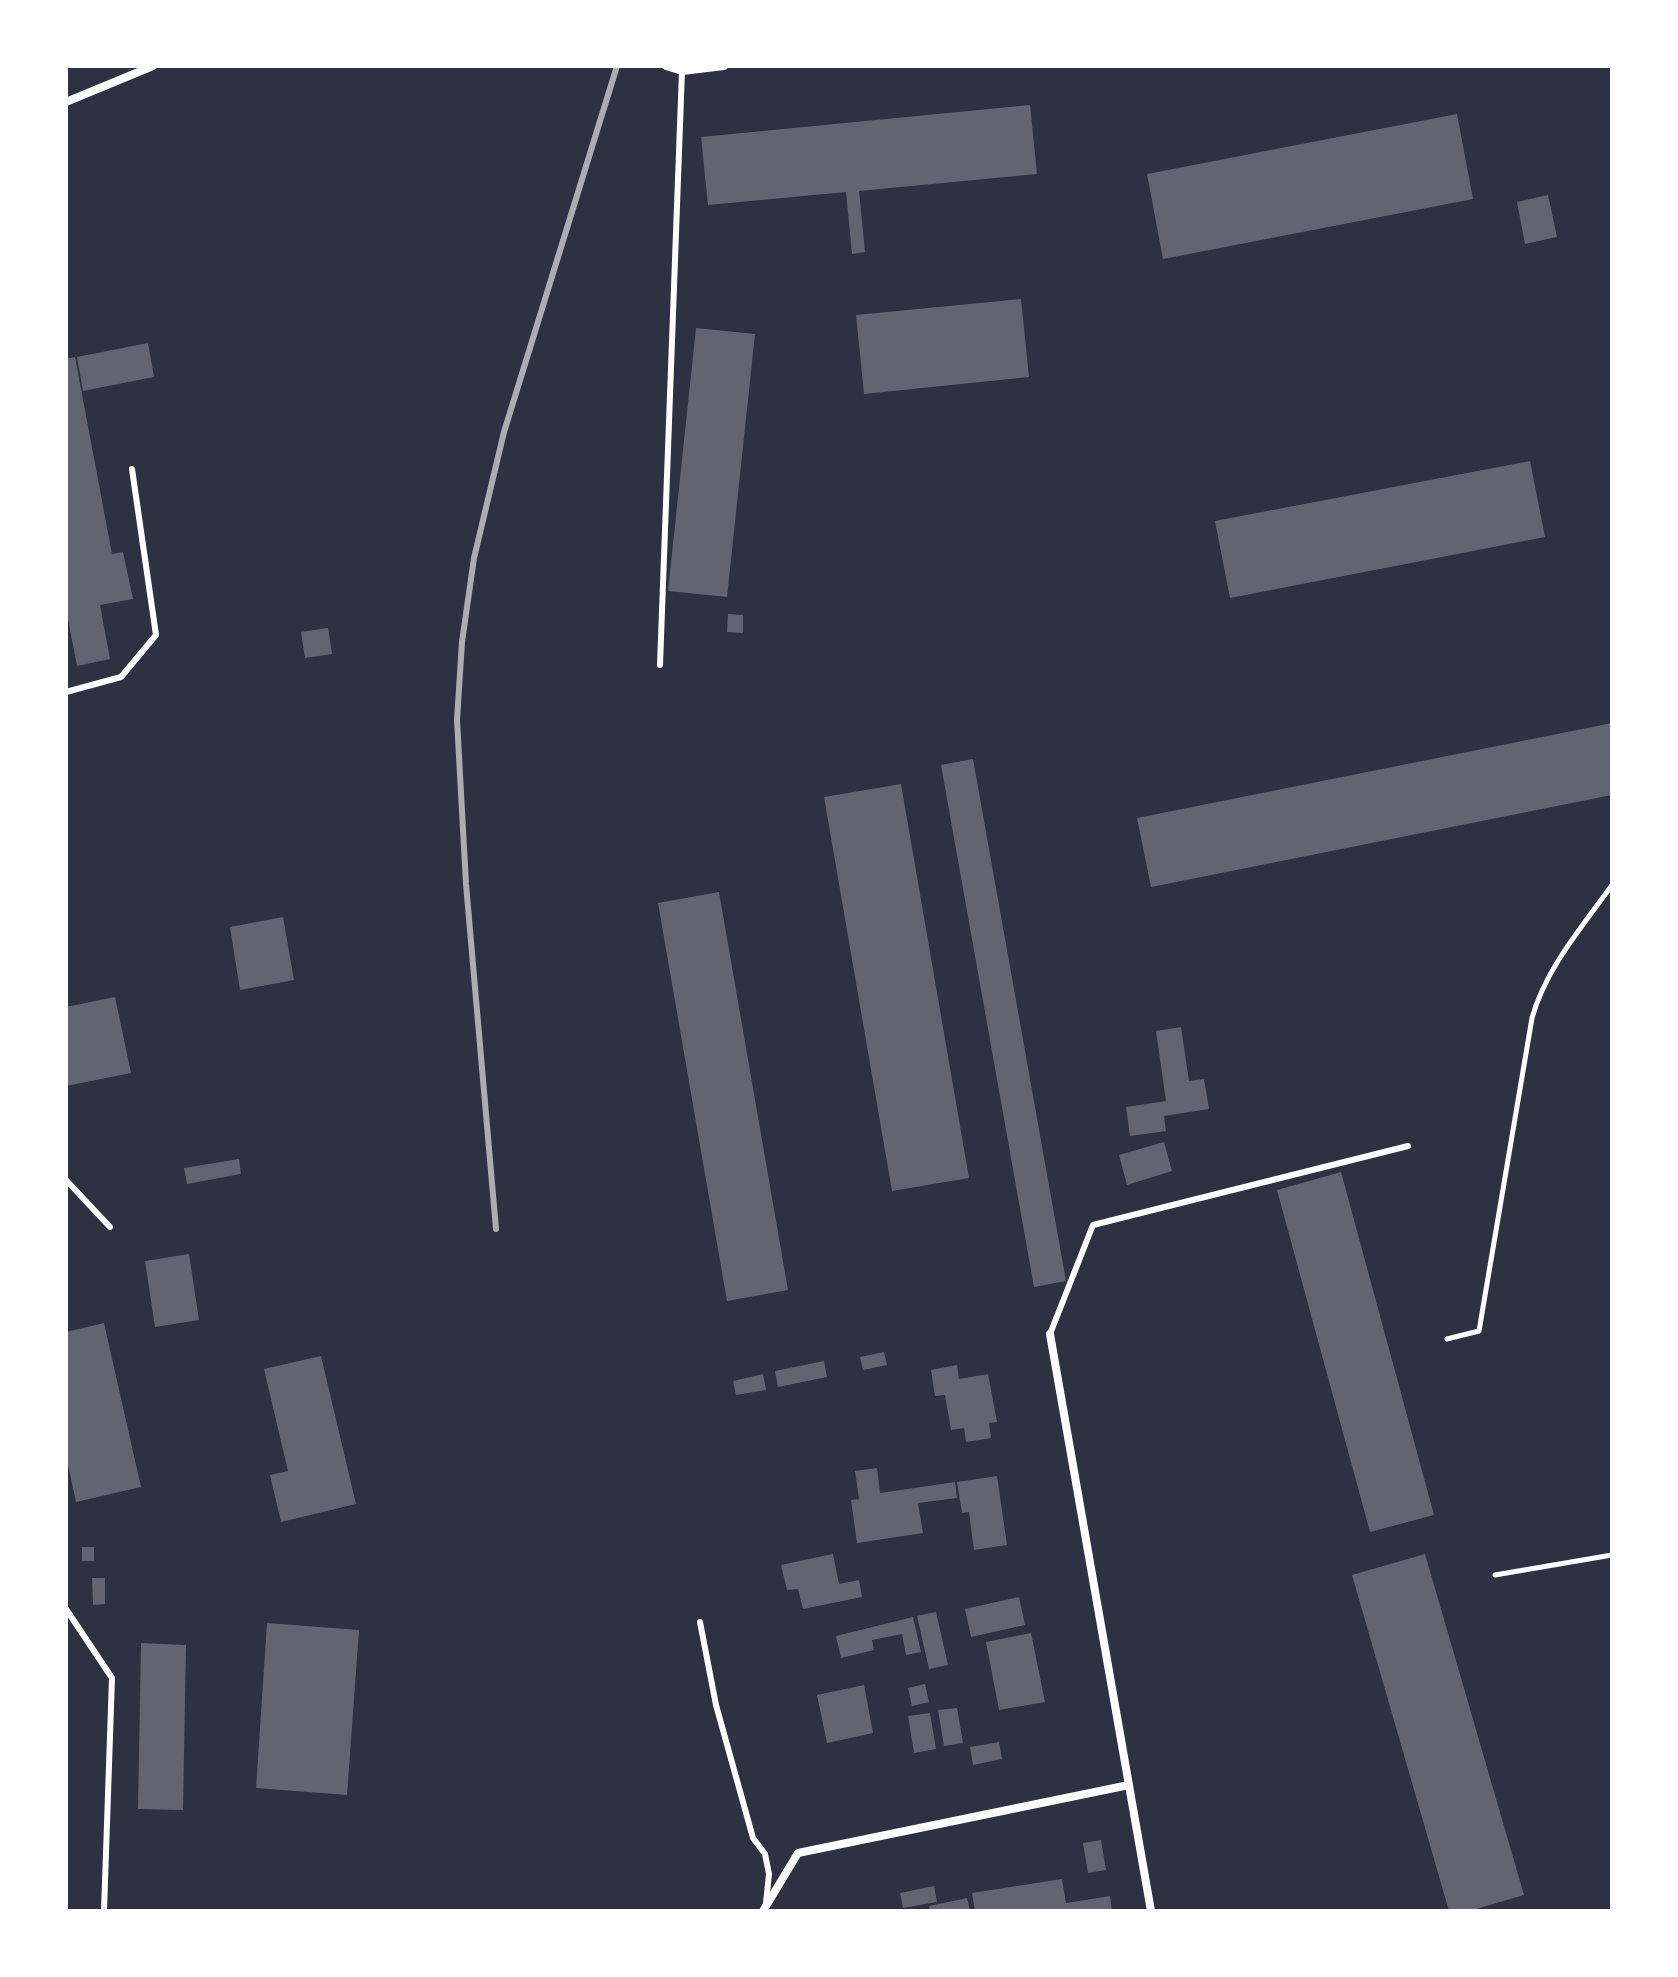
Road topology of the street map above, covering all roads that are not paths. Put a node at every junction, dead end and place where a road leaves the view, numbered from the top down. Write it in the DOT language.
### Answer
graph roads {
  1 [pos="153,66"];
  2 [pos="666,66"];
  3 [pos="724,66"];
  4 [pos="682,71"];
  5 [pos="66,102"];
  6 [pos="132,469"];
  7 [pos="660,665"];
  8 [pos="66,692"];
  9 [pos="1408,1146"];
  10 [pos="66,1180"];
  11 [pos="110,1227"];
  12 [pos="1050,1334"];
  13 [pos="66,1609"];
  14 [pos="700,1622"];
  15 [pos="1129,1785"];
  16 [pos="764,1909"];
  17 [pos="104,1911"];
  18 [pos="1151,1911"];
  1 -- 5 [label="street"];
  2 -- 4 [label="street"];
  3 -- 4 [label="street"];
  4 -- 7 [label="lane"];
  6 -- 8 [label="lane"];
  9 -- 12 [label="lane"];
  10 -- 11 [label="lane"];
  12 -- 15 [label="street"];
  13 -- 17 [label="lane"];
  14 -- 16 [label="lane"];
  15 -- 16 [label="street"];
  15 -- 18 [label="street"];
}
